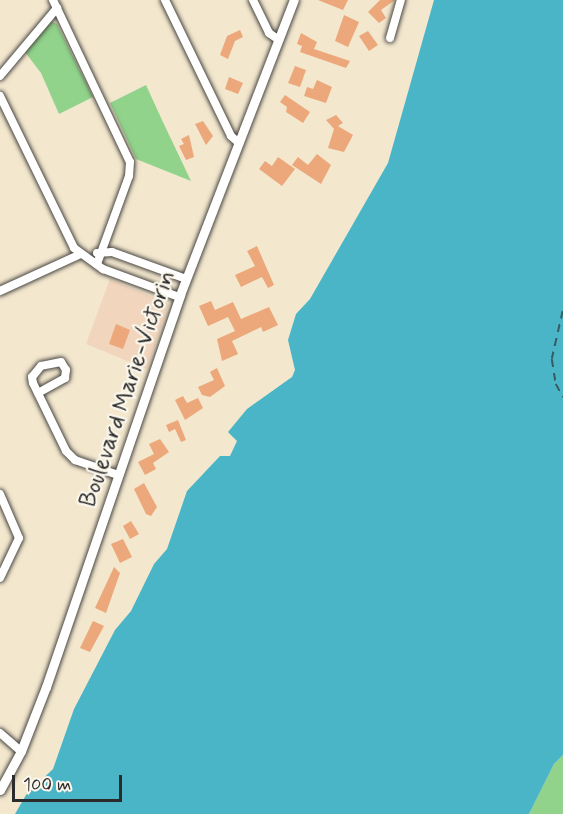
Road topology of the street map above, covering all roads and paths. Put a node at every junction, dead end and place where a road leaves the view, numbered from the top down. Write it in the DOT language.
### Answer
graph roads {
  1 [pos="165,0"];
  2 [pos="253,0"];
  3 [pos="294,0"];
  4 [pos="401,0"];
  5 [pos="55,4"];
  6 [pos="390,38"];
  7 [pos="279,40"];
  8 [pos="0,76"];
  9 [pos="0,96"];
  10 [pos="238,142"];
  11 [pos="101,252"];
  12 [pos="84,255"];
  13 [pos="97,264"];
  14 [pos="186,279"];
  15 [pos="0,291"];
  16 [pos="179,297"];
  17 [pos="38,393"];
  18 [pos="118,475"];
  19 [pos="0,494"];
  20 [pos="0,578"];
  21 [pos="0,733"];
  22 [pos="21,751"];
  23 [pos="0,790"];
  1 -- 10 [label="street"];
  2 -- 7 [label="street"];
  3 -- 7 [label="street, Boulevard Marie-Victorin"];
  4 -- 6 [label="street"];
  5 -- 8 [label="street"];
  5 -- 11 [label="street"];
  7 -- 10 [label="street, Boulevard Marie-Victorin"];
  9 -- 12 [label="street"];
  10 -- 14 [label="street, Boulevard Marie-Victorin"];
  11 -- 12 [label="street"];
  11 -- 13 [label="street"];
  11 -- 14 [label="street"];
  12 -- 13 [label="street"];
  12 -- 15 [label="street"];
  13 -- 16 [label="street"];
  14 -- 16 [label="street, Boulevard Marie-Victorin"];
  16 -- 18 [label="street, Boulevard Marie-Victorin"];
  17 -- 17 [label="street"];
  17 -- 18 [label="street"];
  18 -- 22 [label="street, Boulevard Marie-Victorin"];
  19 -- 20 [label="street"];
  21 -- 22 [label="street"];
  22 -- 23 [label="street, Boulevard Marie-Victorin"];
}
